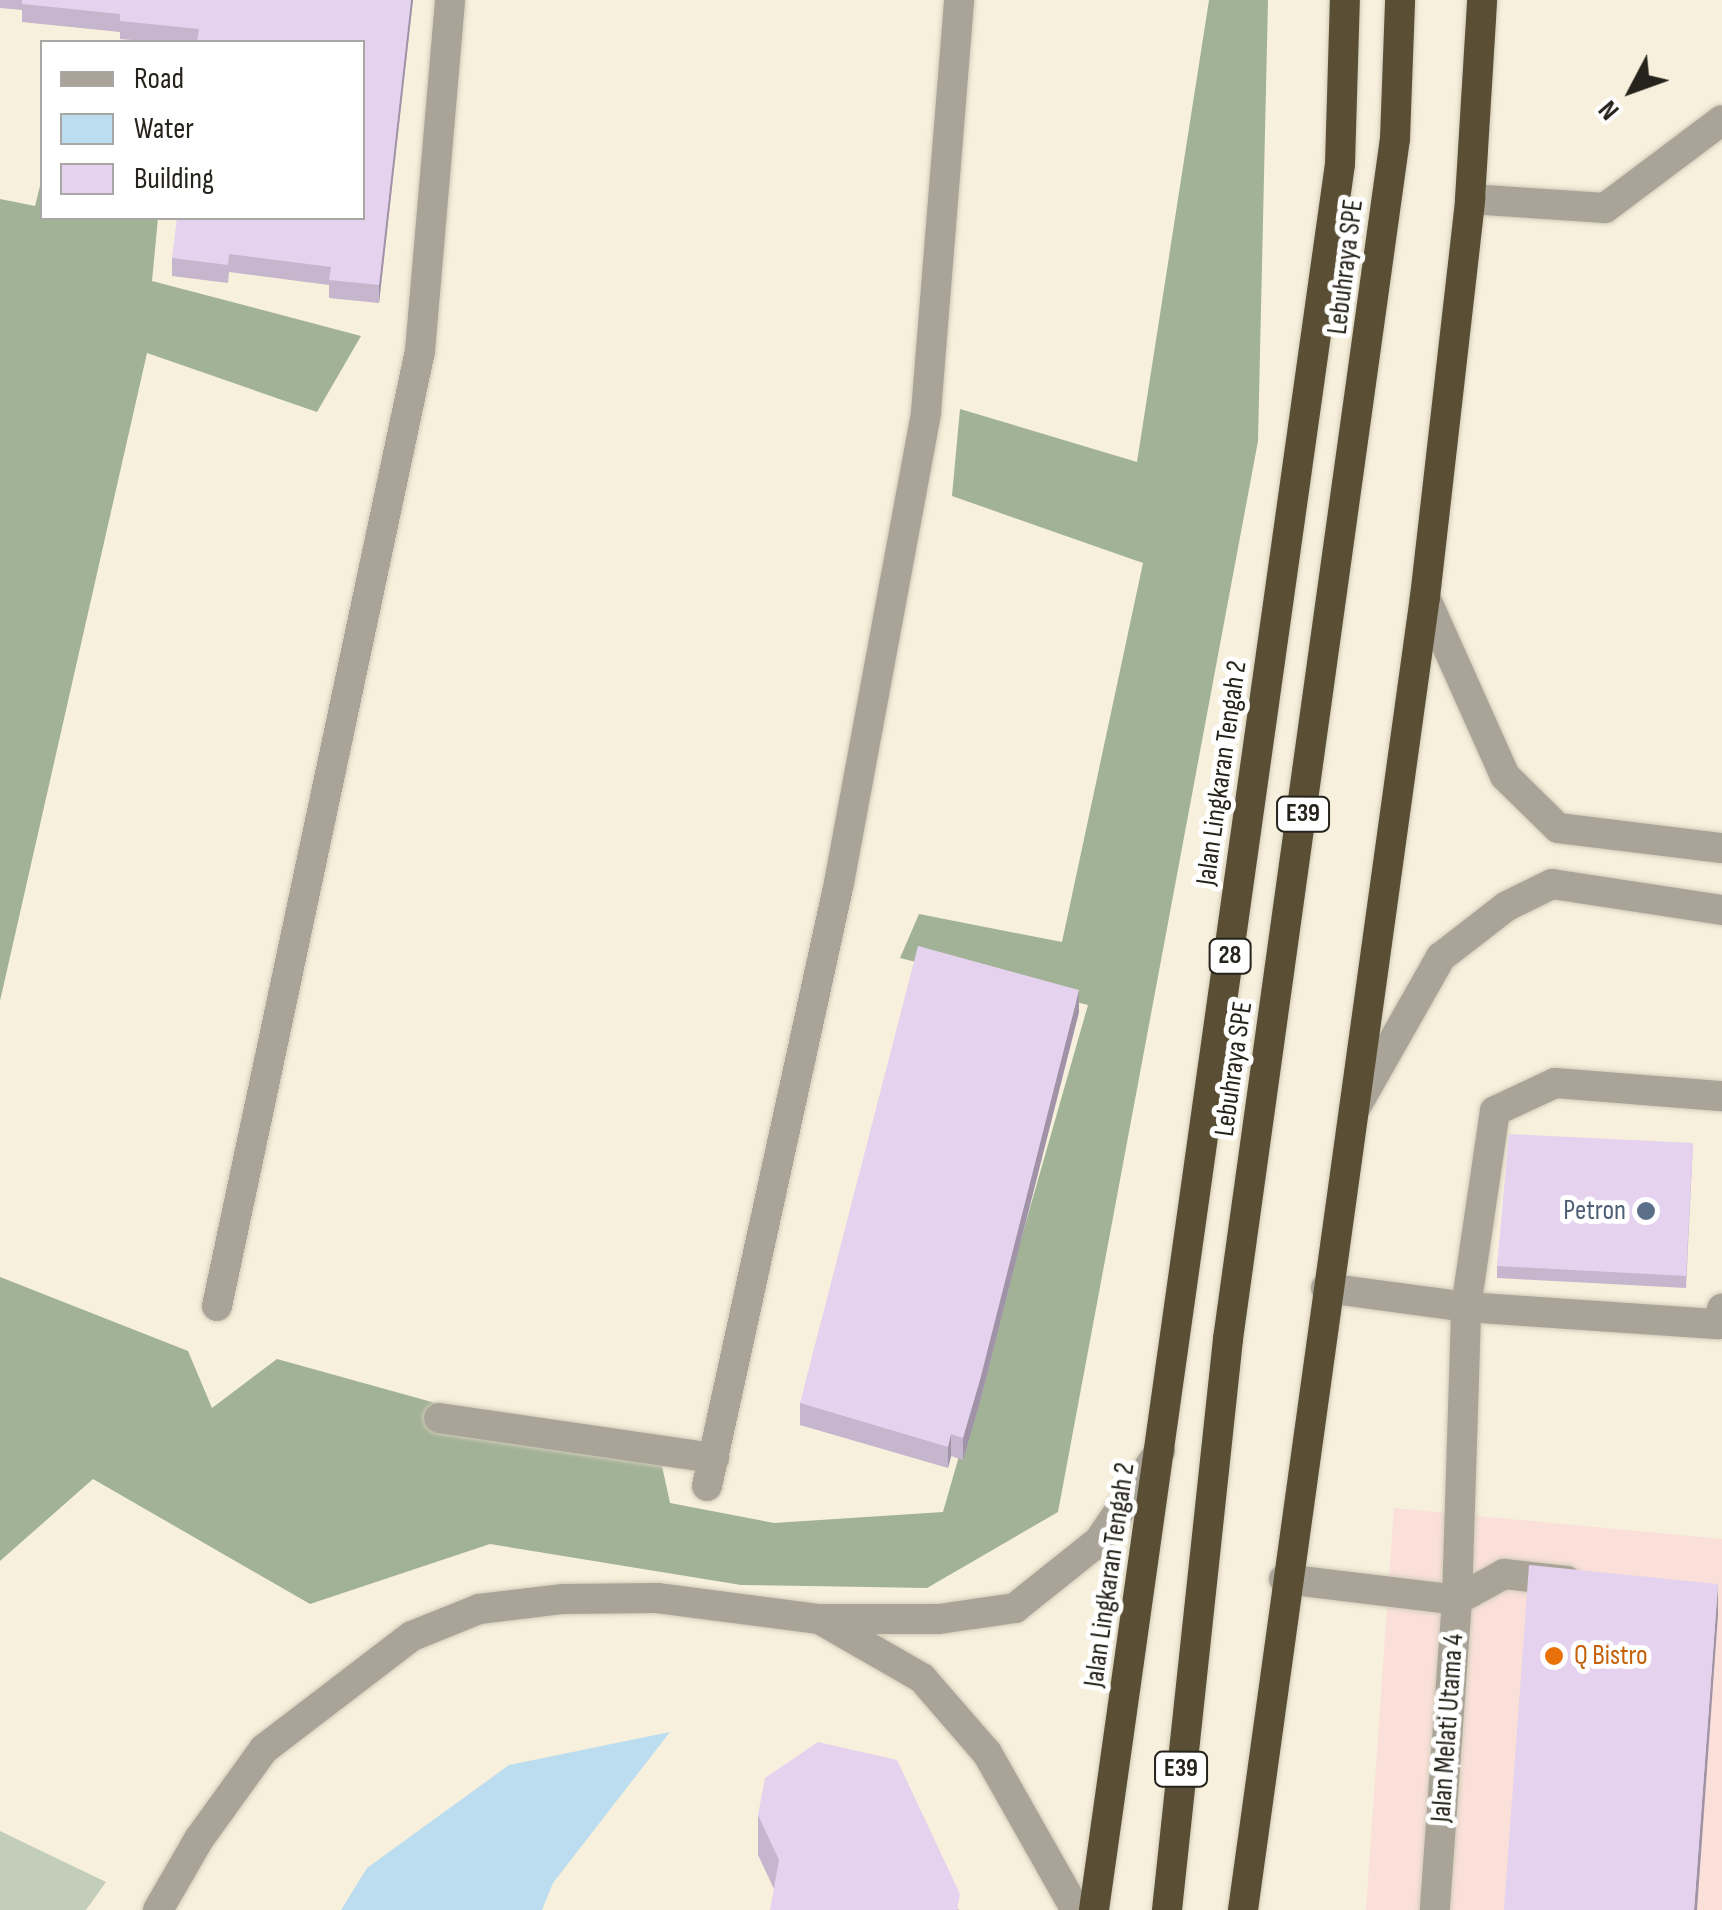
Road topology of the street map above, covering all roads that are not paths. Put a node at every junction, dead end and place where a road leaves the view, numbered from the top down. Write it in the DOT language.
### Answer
graph roads {
  1 [pos="450,0"];
  2 [pos="959,0"];
  3 [pos="1344,0"];
  4 [pos="1400,0"];
  5 [pos="1482,0"];
  6 [pos="1722,120"];
  7 [pos="1470,199"];
  8 [pos="1425,597"];
  9 [pos="1722,848"];
  10 [pos="1722,910"];
  11 [pos="1722,1096"];
  12 [pos="1350,1118"];
  13 [pos="1326,1288"];
  14 [pos="217,1306"];
  15 [pos="1466,1307"];
  16 [pos="1722,1308"];
  17 [pos="439,1418"];
  18 [pos="1161,1450"];
  19 [pos="1284,1578"];
  20 [pos="1603,1585"];
  21 [pos="1457,1600"];
  22 [pos="818,1619"];
  23 [pos="158,1910"];
  24 [pos="1076,1910"];
  25 [pos="1094,1910"];
  26 [pos="1167,1910"];
  27 [pos="1243,1910"];
  28 [pos="1436,1910"];
  1 -- 14 [label="street"];
  2 -- 17 [label="street"];
  3 -- 18 [label="highway, Jalan Lingkaran Tengah 2 / 28"];
  4 -- 26 [label="highway, Lebuhraya SPE / E39"];
  5 -- 7 [label="highway"];
  6 -- 7 [label="street"];
  7 -- 8 [label="highway"];
  8 -- 9 [label="street"];
  8 -- 12 [label="highway"];
  10 -- 12 [label="street"];
  11 -- 15 [label="street"];
  12 -- 13 [label="highway"];
  13 -- 15 [label="street"];
  13 -- 19 [label="highway"];
  15 -- 16 [label="street"];
  15 -- 21 [label="street"];
  18 -- 22 [label="street"];
  18 -- 25 [label="highway, Jalan Lingkaran Tengah 2 / 28"];
  19 -- 21 [label="street, Jalan Melati Utama 4"];
  19 -- 27 [label="highway"];
  20 -- 21 [label="street"];
  21 -- 28 [label="street, Jalan Melati Utama 4"];
  22 -- 23 [label="street"];
  22 -- 24 [label="street"];
}
